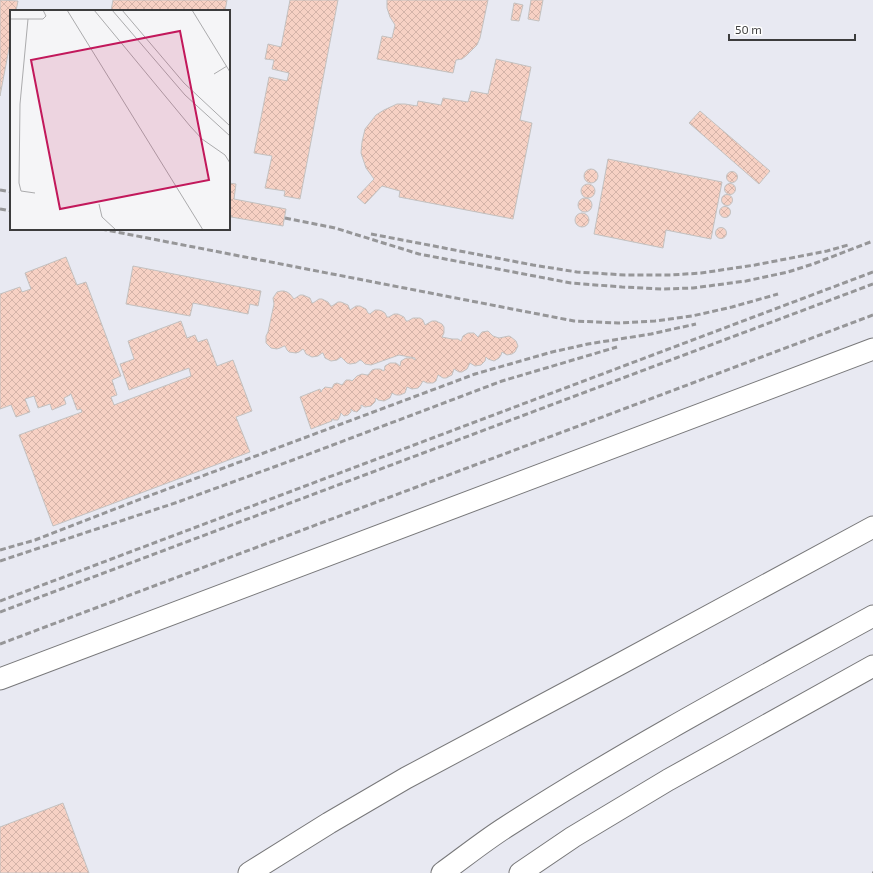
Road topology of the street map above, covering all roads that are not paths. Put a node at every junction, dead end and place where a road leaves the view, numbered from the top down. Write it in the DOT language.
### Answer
graph roads {
  1 [pos="873,349"];
  2 [pos="873,527"];
  3 [pos="873,616"];
  4 [pos="873,666"];
  5 [pos="0,679"];
  6 [pos="249,873"];
  7 [pos="442,873"];
  8 [pos="520,873"];
  1 -- 5 [label="lane"];
  2 -- 6 [label="lane"];
  3 -- 7 [label="lane"];
  4 -- 8 [label="lane"];
}
